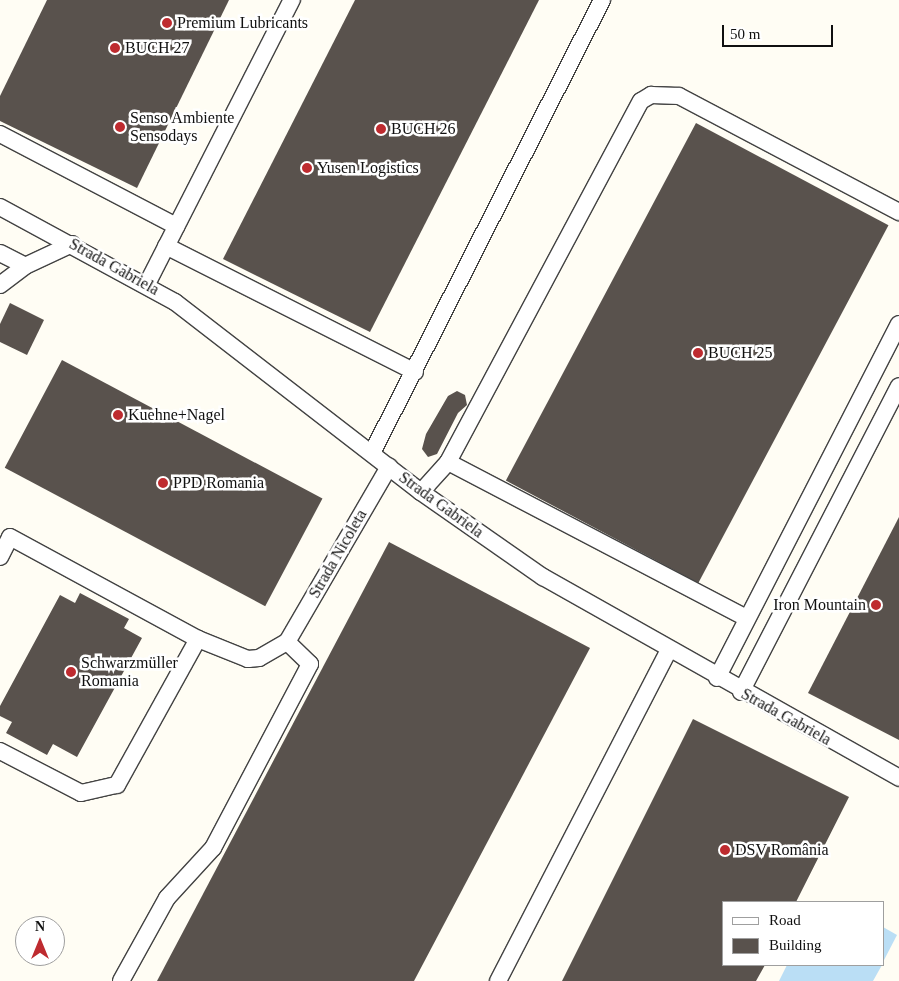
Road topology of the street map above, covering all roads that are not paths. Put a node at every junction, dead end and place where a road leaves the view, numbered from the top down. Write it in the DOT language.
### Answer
graph roads {
  1 [pos="292,0"];
  2 [pos="602,0"];
  3 [pos="0,134"];
  4 [pos="0,207"];
  5 [pos="899,212"];
  6 [pos="176,226"];
  7 [pos="72,244"];
  8 [pos="166,246"];
  9 [pos="0,253"];
  10 [pos="25,266"];
  11 [pos="147,284"];
  12 [pos="0,285"];
  13 [pos="899,324"];
  14 [pos="415,372"];
  15 [pos="899,386"];
  16 [pos="372,453"];
  17 [pos="448,462"];
  18 [pos="388,467"];
  19 [pos="421,492"];
  20 [pos="0,556"];
  21 [pos="747,618"];
  22 [pos="198,639"];
  23 [pos="287,642"];
  24 [pos="668,652"];
  25 [pos="717,678"];
  26 [pos="741,692"];
  27 [pos="0,751"];
  28 [pos="899,778"];
  29 [pos="122,981"];
  30 [pos="498,981"];
  1 -- 6 [label="street"];
  2 -- 14 [label="street"];
  3 -- 6 [label="street"];
  4 -- 7 [label="street, Strada Gabriela"];
  5 -- 17 [label="street"];
  6 -- 8 [label="street"];
  7 -- 10 [label="street"];
  7 -- 11 [label="street, Strada Gabriela"];
  8 -- 11 [label="street"];
  8 -- 14 [label="street"];
  9 -- 10 [label="street"];
  10 -- 12 [label="street"];
  11 -- 16 [label="street, Strada Gabriela"];
  13 -- 21 [label="street"];
  14 -- 16 [label="street"];
  15 -- 26 [label="street"];
  16 -- 18 [label="street, Strada Gabriela"];
  17 -- 19 [label="street"];
  17 -- 21 [label="street"];
  18 -- 19 [label="street, Strada Gabriela"];
  18 -- 23 [label="street, Strada Nicoleta"];
  19 -- 24 [label="street, Strada Gabriela"];
  20 -- 22 [label="street"];
  21 -- 25 [label="street"];
  22 -- 23 [label="street"];
  22 -- 27 [label="street"];
  23 -- 29 [label="street"];
  24 -- 25 [label="street, Strada Gabriela"];
  24 -- 30 [label="street"];
  25 -- 26 [label="street, Strada Gabriela"];
  26 -- 28 [label="street, Strada Gabriela"];
}
